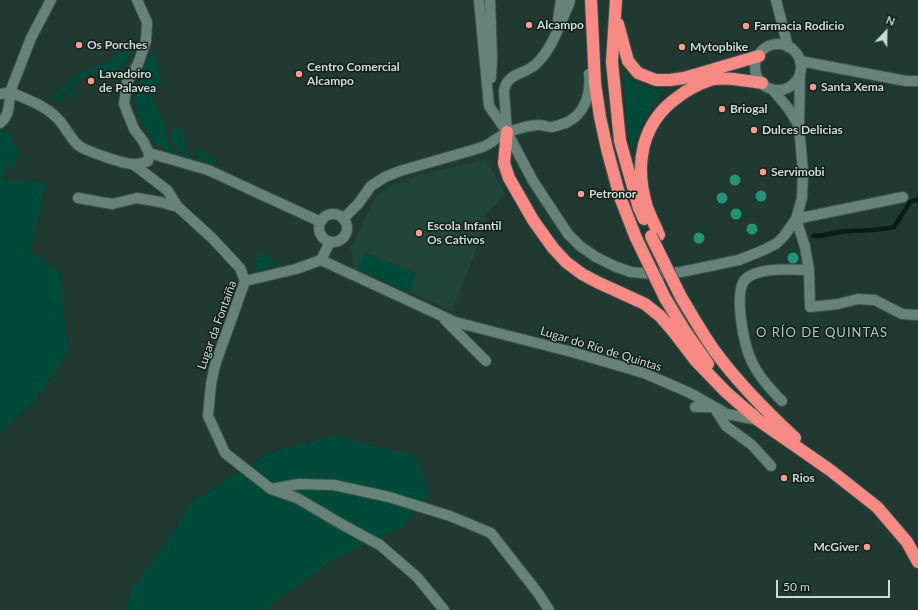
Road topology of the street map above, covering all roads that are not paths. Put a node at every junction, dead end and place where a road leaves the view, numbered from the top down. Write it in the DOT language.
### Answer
graph roads {
  1 [pos="51,0"];
  2 [pos="137,0"];
  3 [pos="478,0"];
  4 [pos="490,0"];
  5 [pos="561,0"];
  6 [pos="570,0"];
  7 [pos="616,0"];
  8 [pos="776,0"];
  9 [pos="591,2"];
  10 [pos="615,15"];
  11 [pos="556,32"];
  12 [pos="788,47"];
  13 [pos="759,56"];
  14 [pos="800,61"];
  15 [pos="800,73"];
  16 [pos="918,81"];
  17 [pos="767,86"];
  18 [pos="5,93"];
  19 [pos="489,99"];
  20 [pos="0,123"];
  21 [pos="799,126"];
  22 [pos="507,132"];
  23 [pos="149,153"];
  24 [pos="133,164"];
  25 [pos="78,198"];
  26 [pos="903,198"];
  27 [pos="178,207"];
  28 [pos="343,219"];
  29 [pos="796,219"];
  30 [pos="320,222"];
  31 [pos="655,235"];
  32 [pos="330,242"];
  33 [pos="321,260"];
  34 [pos="809,270"];
  35 [pos="245,281"];
  36 [pos="441,315"];
  37 [pos="918,315"];
  38 [pos="486,361"];
  39 [pos="782,401"];
  40 [pos="714,407"];
  41 [pos="695,408"];
  42 [pos="758,420"];
  43 [pos="771,466"];
  44 [pos="830,470"];
  45 [pos="271,489"];
  46 [pos="918,562"];
  47 [pos="444,610"];
  48 [pos="549,610"];
  1 -- 18 [label="street"];
  2 -- 23 [label="street"];
  3 -- 19 [label="street"];
  4 -- 19 [label="street"];
  5 -- 11 [label="street"];
  6 -- 11 [label="street"];
  7 -- 10 [label="highway"];
  8 -- 12 [label="street"];
  9 -- 22 [label="street"];
  9 -- 42 [label="highway, bridge"];
  10 -- 13 [label="highway"];
  10 -- 31 [label="highway"];
  11 -- 22 [label="street"];
  12 -- 13 [label="street"];
  12 -- 14 [label="street"];
  13 -- 17 [label="street"];
  14 -- 15 [label="street"];
  14 -- 16 [label="street"];
  15 -- 17 [label="street"];
  15 -- 21 [label="street"];
  17 -- 21 [label="street"];
  17 -- 31 [label="highway"];
  18 -- 20 [label="street"];
  18 -- 24 [label="street"];
  19 -- 22 [label="street"];
  21 -- 29 [label="street"];
  22 -- 28 [label="street"];
  22 -- 29 [label="street"];
  22 -- 42 [label="highway"];
  23 -- 24 [label="street"];
  23 -- 30 [label="street"];
  24 -- 27 [label="street"];
  25 -- 27 [label="street"];
  26 -- 29 [label="street"];
  27 -- 35 [label="street"];
  28 -- 30 [label="street"];
  28 -- 32 [label="street"];
  29 -- 34 [label="street"];
  30 -- 32 [label="street"];
  31 -- 44 [label="highway, bridge"];
  32 -- 33 [label="street"];
  33 -- 35 [label="street, Lugar da Fontaíña"];
  33 -- 36 [label="street"];
  34 -- 37 [label="street"];
  34 -- 39 [label="street"];
  35 -- 45 [label="street, Lugar da Fontaíña"];
  36 -- 38 [label="street"];
  36 -- 40 [label="street, Lugar do Río de Quintas"];
  40 -- 41 [label="street"];
  40 -- 42 [label="street, Lugar do Río de Quintas"];
  40 -- 43 [label="street"];
  42 -- 44 [label="highway"];
  44 -- 46 [label="highway"];
  45 -- 47 [label="street, Lugar da Fontaíña"];
  45 -- 48 [label="street"];
}
